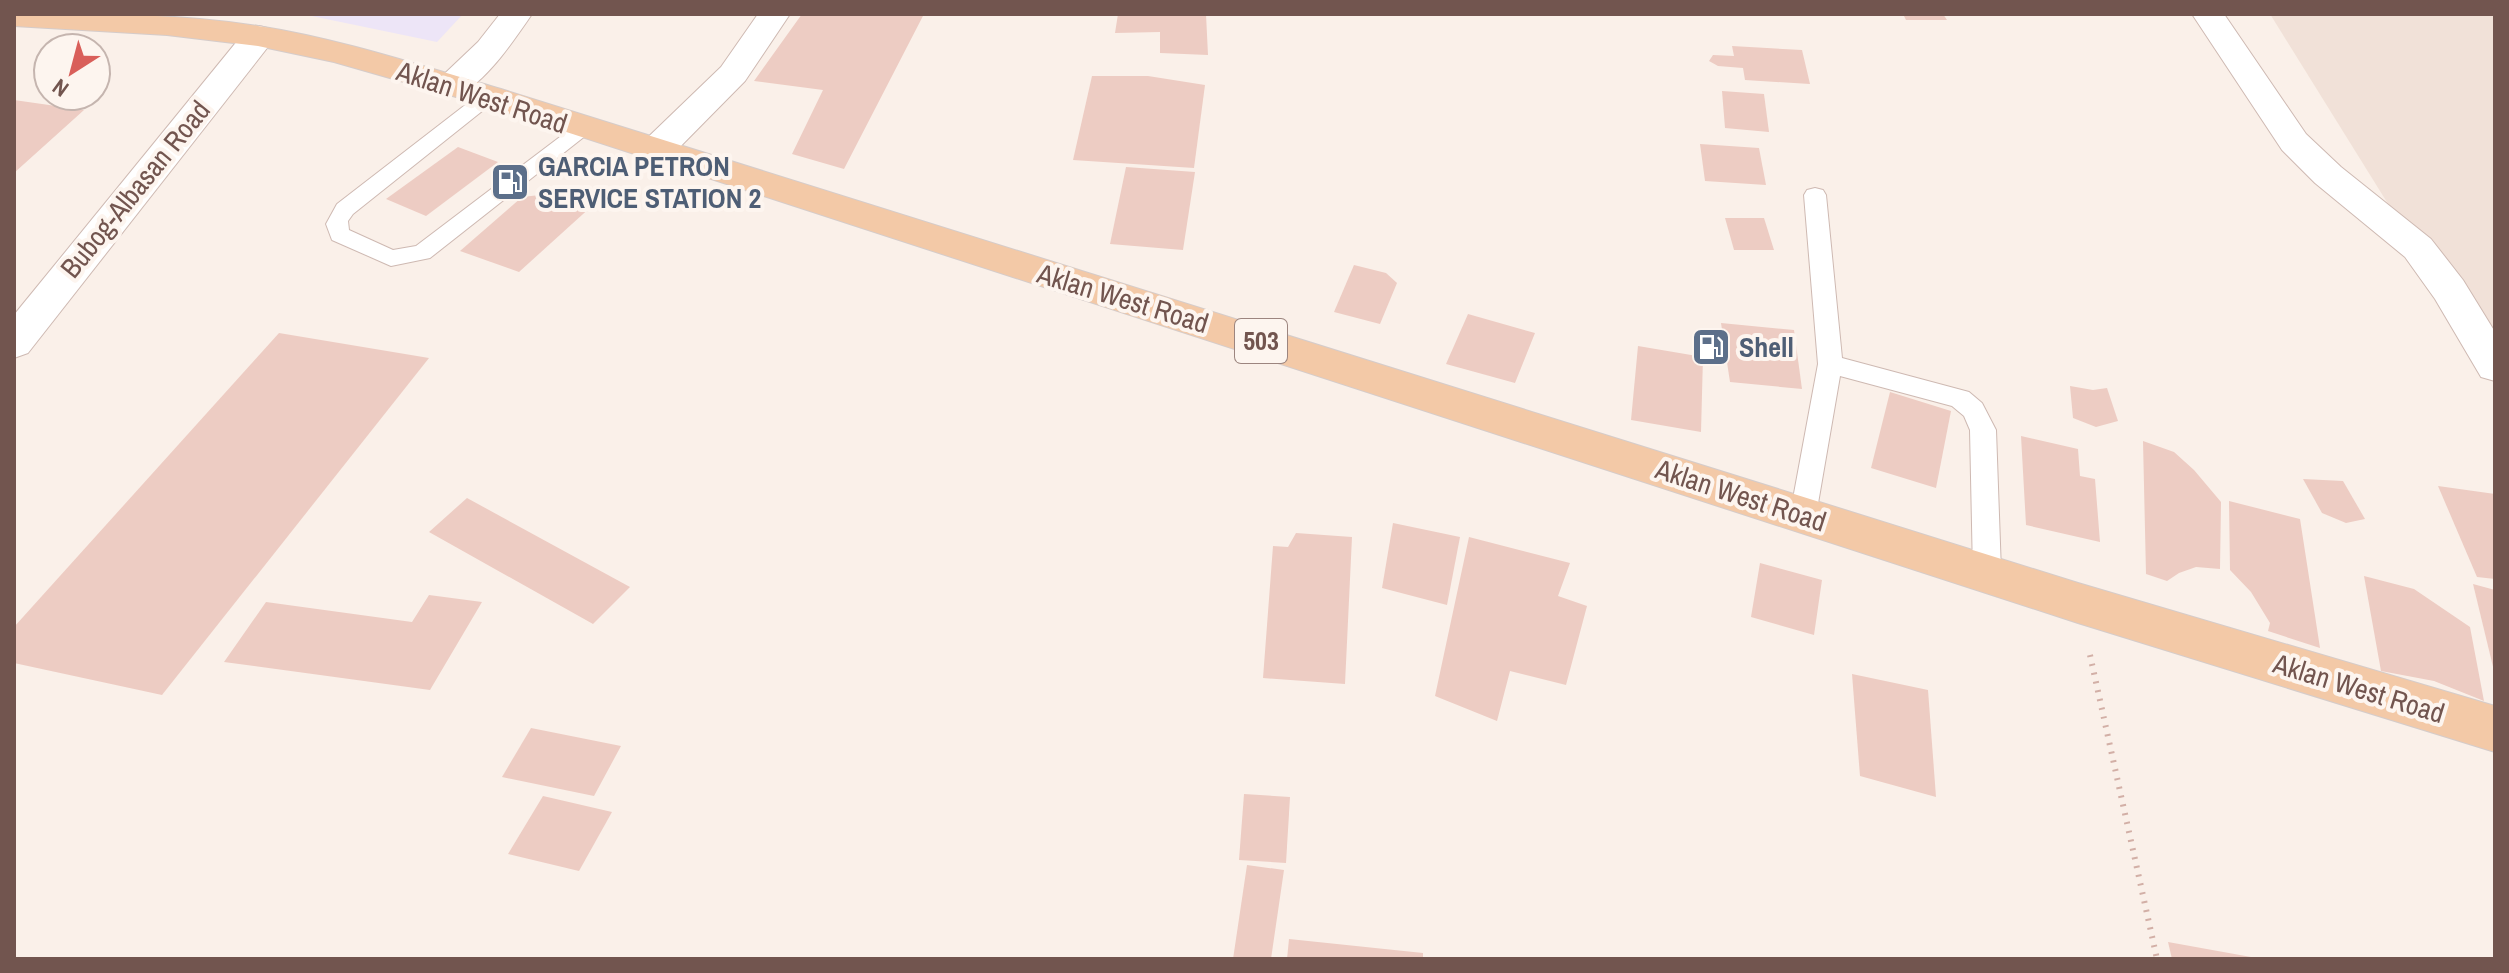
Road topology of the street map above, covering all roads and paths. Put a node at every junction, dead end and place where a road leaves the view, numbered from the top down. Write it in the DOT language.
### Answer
graph roads {
  1 [pos="516,14"];
  2 [pos="774,14"];
  3 [pos="2208,14"];
  4 [pos="14,16"];
  5 [pos="151,19"];
  6 [pos="259,36"];
  7 [pos="470,91"];
  8 [pos="584,129"];
  9 [pos="655,151"];
  10 [pos="1815,195"];
  11 [pos="14,343"];
  12 [pos="1830,364"];
  13 [pos="2495,366"];
  14 [pos="1803,515"];
  15 [pos="1987,572"];
  16 [pos="2078,603"];
  17 [pos="2495,729"];
  18 [pos="2157,959"];
  1 -- 7 [label="street"];
  2 -- 9 [label="street"];
  3 -- 13 [label="street"];
  4 -- 5 [label="main road, Aklan West Road / 503"];
  5 -- 6 [label="main road, Aklan West Road / 503"];
  6 -- 7 [label="main road, Aklan West Road / 503"];
  6 -- 11 [label="street, Bubog-Albasan Road"];
  7 -- 8 [label="main road, Aklan West Road / 503"];
  7 -- 8 [label="lane"];
  8 -- 9 [label="main road, Aklan West Road / 503"];
  9 -- 14 [label="main road, Aklan West Road / 503"];
  10 -- 12 [label="lane"];
  12 -- 14 [label="lane"];
  12 -- 15 [label="lane"];
  14 -- 15 [label="main road, Aklan West Road / 503"];
  15 -- 16 [label="main road, Aklan West Road / 503"];
  16 -- 17 [label="main road, Aklan West Road / 503"];
  16 -- 18 [label="path"];
}
